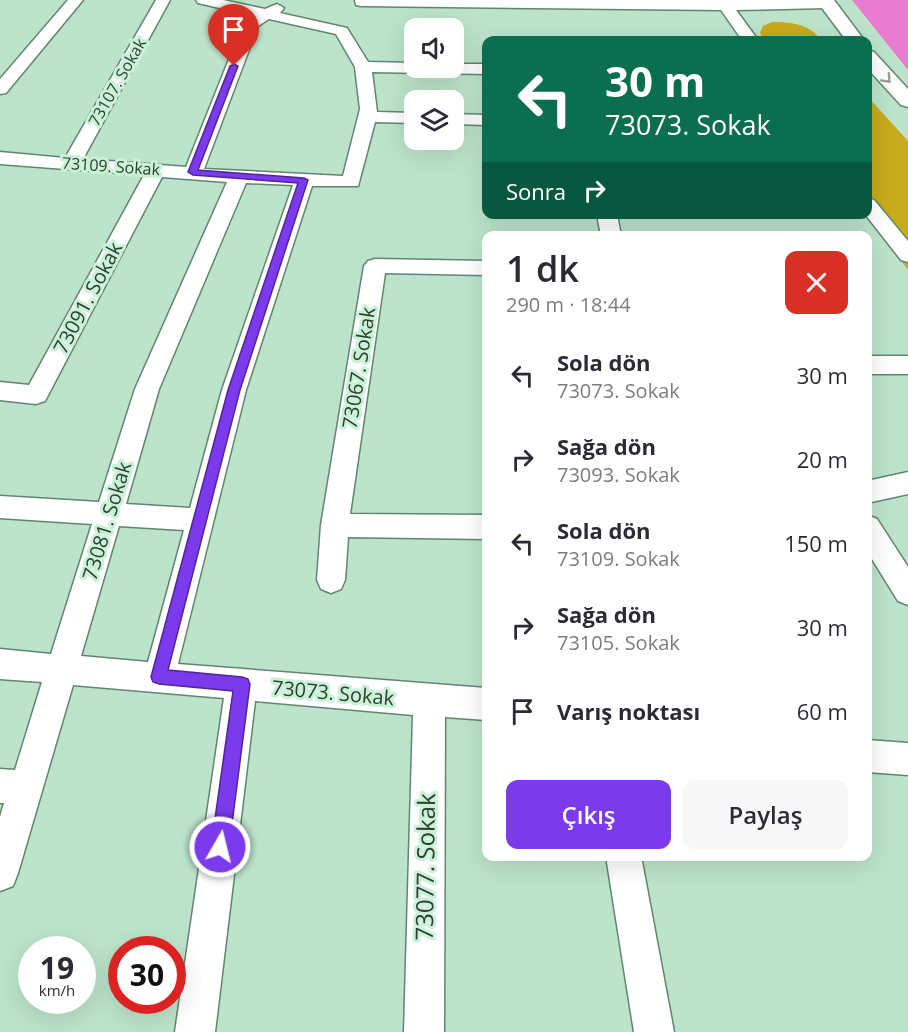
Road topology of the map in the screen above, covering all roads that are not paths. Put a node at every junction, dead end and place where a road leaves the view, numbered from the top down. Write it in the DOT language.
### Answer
graph roads {
  1 [pos="76,0"];
  2 [pos="164,0"];
  3 [pos="205,0"];
  4 [pos="284,0"];
  5 [pos="826,2"];
  6 [pos="720,3"];
  7 [pos="352,12"];
  8 [pos="267,14"];
  9 [pos="747,36"];
  10 [pos="852,36"];
  11 [pos="872,61"];
  12 [pos="363,67"];
  13 [pos="482,69"];
  14 [pos="0,89"];
  15 [pos="908,101"];
  16 [pos="369,117"];
  17 [pos="404,118"];
  18 [pos="464,119"];
  19 [pos="482,120"];
  20 [pos="0,158"];
  21 [pos="71,163"];
  22 [pos="157,169"];
  23 [pos="193,172"];
  24 [pos="239,177"];
  25 [pos="304,180"];
  26 [pos="872,210"];
  27 [pos="908,255"];
  28 [pos="482,268"];
  29 [pos="872,365"];
  30 [pos="908,365"];
  31 [pos="0,391"];
  32 [pos="908,483"];
  33 [pos="872,491"];
  34 [pos="0,507"];
  35 [pos="109,515"];
  36 [pos="200,520"];
  37 [pos="335,525"];
  38 [pos="482,527"];
  39 [pos="872,535"];
  40 [pos="331,580"];
  41 [pos="908,592"];
  42 [pos="0,664"];
  43 [pos="63,668"];
  44 [pos="159,677"];
  45 [pos="242,684"];
  46 [pos="429,701"];
  47 [pos="482,704"];
  48 [pos="872,756"];
  49 [pos="908,759"];
  50 [pos="13,787"];
  51 [pos="624,861"];
  52 [pos="0,873"];
  53 [pos="195,1032"];
  54 [pos="424,1032"];
  55 [pos="654,1032"];
  1 -- 14 [label="street"];
  2 -- 21 [label="street, 73107. Sokak"];
  3 -- 8 [label="street"];
  4 -- 8 [label="street"];
  5 -- 6 [label="street"];
  5 -- 10 [label="main road"];
  6 -- 7 [label="street"];
  6 -- 9 [label="street"];
  7 -- 8 [label="street"];
  7 -- 12 [label="street, 73109. Sokak"];
  8 -- 23 [label="street"];
  11 -- 15 [label="main road, one-way"];
  12 -- 13 [label="street"];
  12 -- 16 [label="street, 73109. Sokak"];
  16 -- 17 [label="street"];
  16 -- 25 [label="street, 73109. Sokak"];
  18 -- 19 [label="street"];
  20 -- 21 [label="street, 73109. Sokak"];
  21 -- 22 [label="street, 73109. Sokak"];
  22 -- 23 [label="street, 73109. Sokak"];
  22 -- 31 [label="street, 73091. Sokak"];
  23 -- 24 [label="street, 73109. Sokak"];
  24 -- 25 [label="street, 73109. Sokak"];
  24 -- 35 [label="street, 73081. Sokak"];
  25 -- 36 [label="street"];
  26 -- 27 [label="street"];
  28 -- 37 [label="street, 73067. Sokak"];
  29 -- 30 [label="street"];
  32 -- 33 [label="street"];
  34 -- 35 [label="street"];
  35 -- 36 [label="street"];
  35 -- 43 [label="street, 73081. Sokak"];
  36 -- 44 [label="street"];
  37 -- 38 [label="street"];
  37 -- 40 [label="street, 73067. Sokak"];
  39 -- 41 [label="street"];
  42 -- 43 [label="street, 73073. Sokak"];
  43 -- 44 [label="street, 73073. Sokak"];
  43 -- 50 [label="street, 73081. Sokak"];
  44 -- 45 [label="street, 73073. Sokak"];
  45 -- 46 [label="street, 73073. Sokak"];
  45 -- 53 [label="street"];
  46 -- 47 [label="street, 73073. Sokak"];
  46 -- 54 [label="street, 73077. Sokak"];
  48 -- 49 [label="street"];
  50 -- 52 [label="street, 73081. Sokak"];
  51 -- 55 [label="street"];
}
